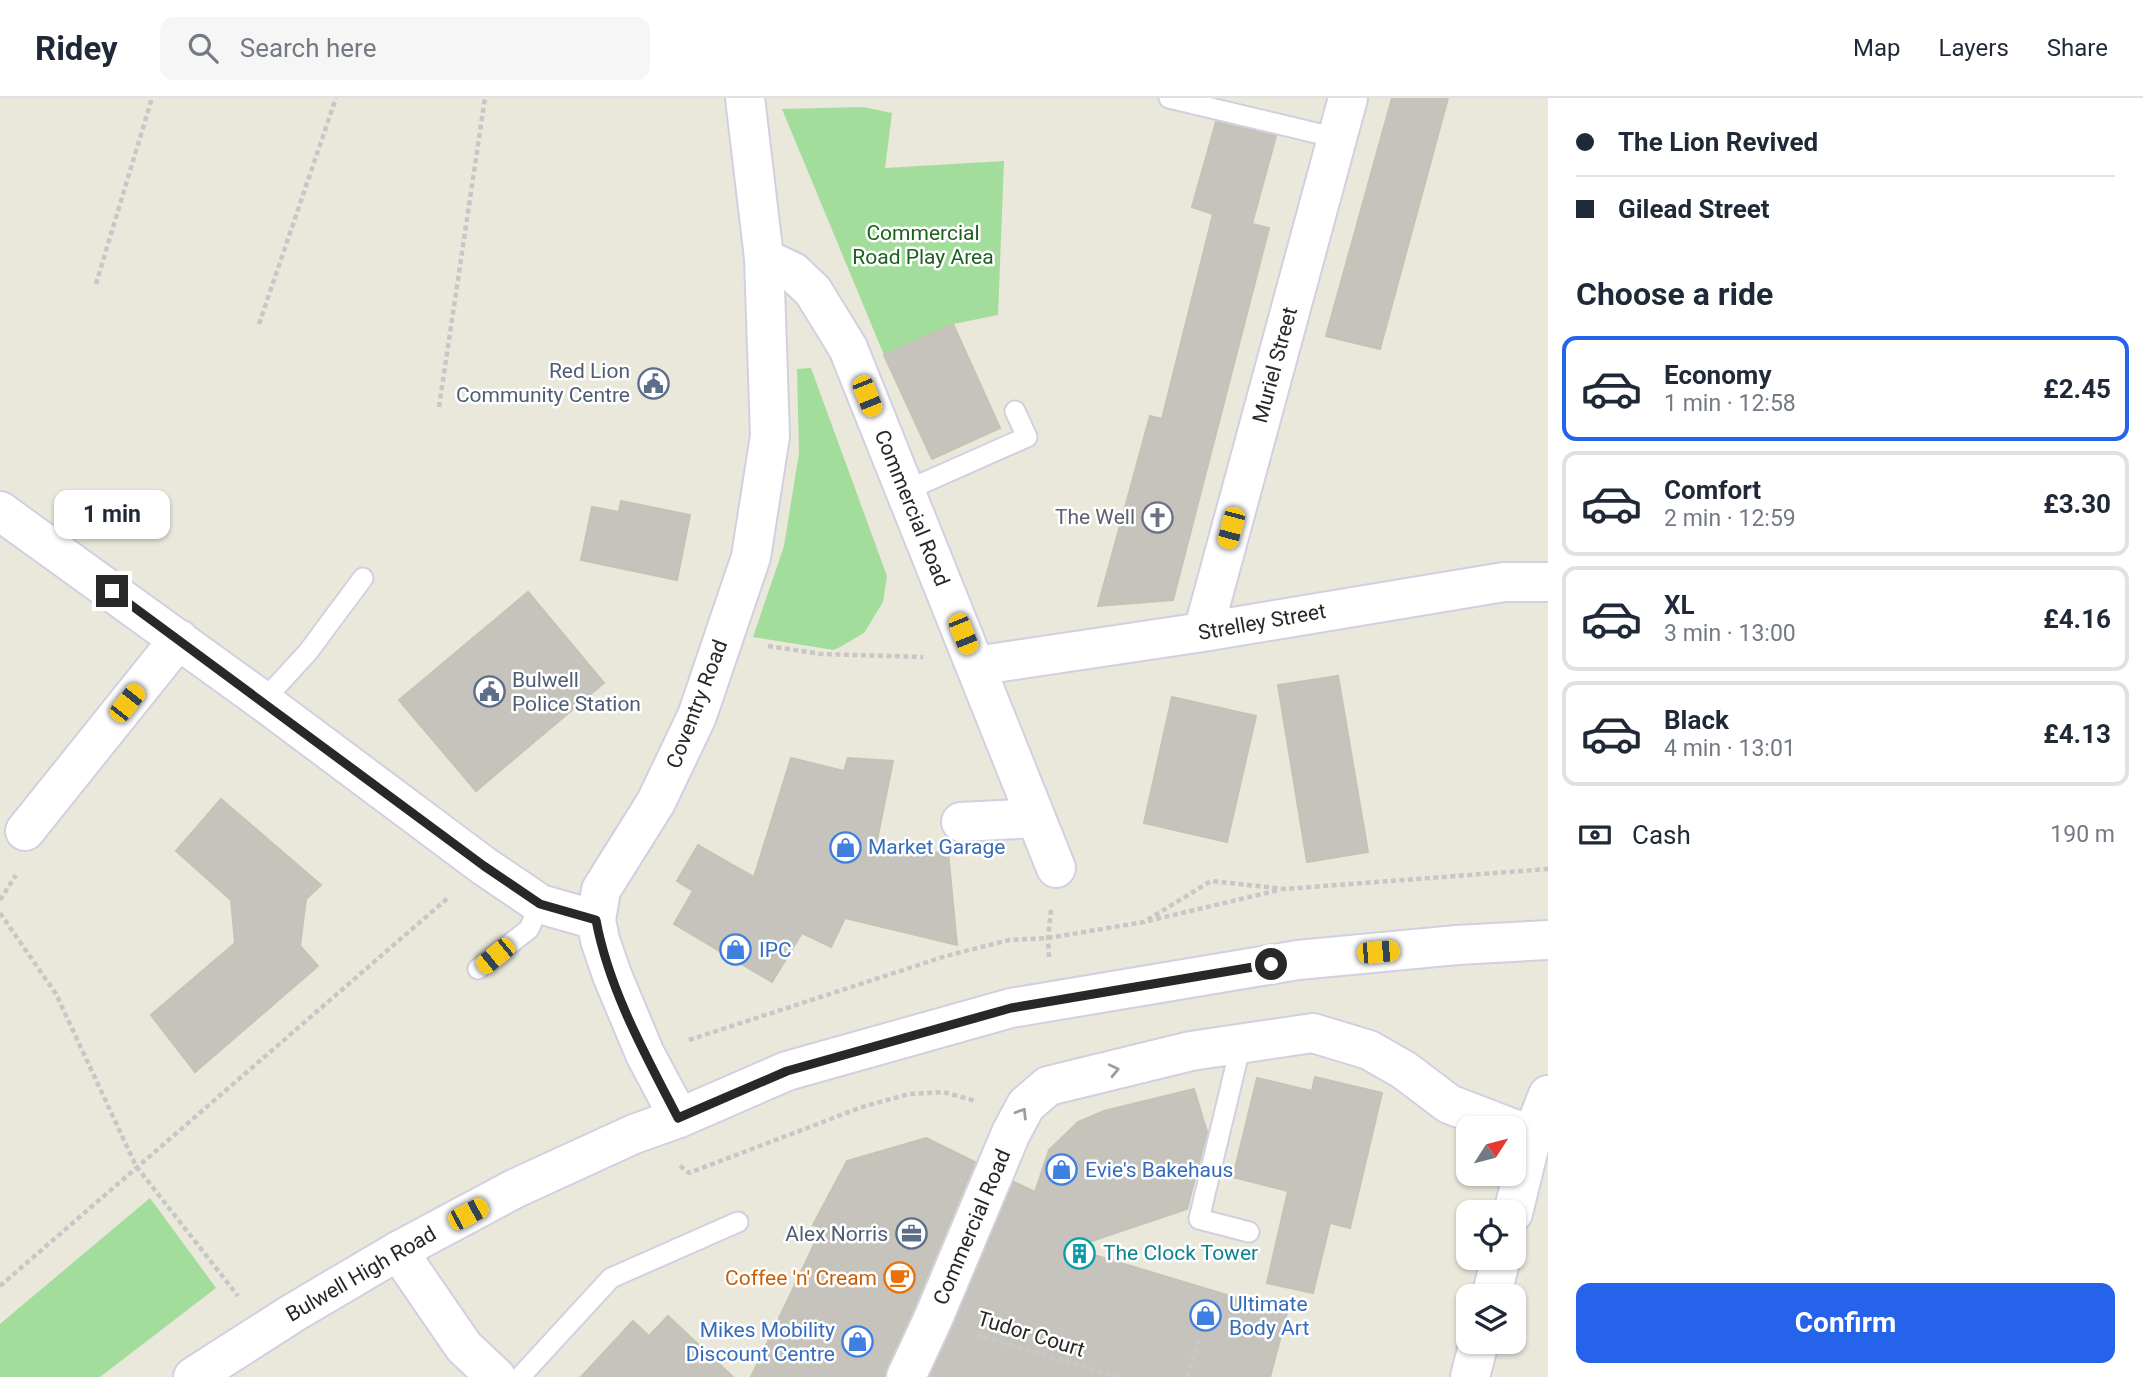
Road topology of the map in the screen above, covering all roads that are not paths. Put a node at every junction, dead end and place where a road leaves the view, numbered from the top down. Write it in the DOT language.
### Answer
graph roads {
  1 [pos="745,98"];
  2 [pos="1169,98"];
  3 [pos="1348,98"];
  4 [pos="1337,138"];
  5 [pos="764,258"];
  6 [pos="1015,411"];
  7 [pos="905,491"];
  8 [pos="0,511"];
  9 [pos="363,578"];
  10 [pos="1548,582"];
  11 [pos="1203,632"];
  12 [pos="178,639"];
  13 [pos="974,662"];
  14 [pos="263,701"];
  15 [pos="1036,818"];
  16 [pos="961,822"];
  17 [pos="25,831"];
  18 [pos="1056,868"];
  19 [pos="540,904"];
  20 [pos="596,920"];
  21 [pos="1548,940"];
  22 [pos="478,970"];
  23 [pos="1241,1044"];
  24 [pos="1548,1095"];
  25 [pos="678,1118"];
  26 [pos="1532,1136"];
  27 [pos="1516,1200"];
  28 [pos="738,1222"];
  29 [pos="1249,1232"];
  30 [pos="398,1251"];
  31 [pos="1476,1354"];
  32 [pos="193,1377"];
  33 [pos="496,1377"];
  34 [pos="520,1377"];
  35 [pos="906,1377"];
  36 [pos="1470,1377"];
  1 -- 5 [label="street"];
  2 -- 4 [label="lane"];
  3 -- 4 [label="street, Muriel Street"];
  4 -- 11 [label="street, Muriel Street"];
  5 -- 7 [label="street, Commercial Road"];
  5 -- 20 [label="street, Coventry Road"];
  6 -- 7 [label="lane"];
  7 -- 13 [label="street, Commercial Road"];
  8 -- 12 [label="street"];
  9 -- 14 [label="lane"];
  10 -- 11 [label="street, Strelley Street"];
  11 -- 13 [label="street, Strelley Street"];
  12 -- 14 [label="street"];
  12 -- 17 [label="street"];
  13 -- 15 [label="street, Commercial Road"];
  14 -- 19 [label="street"];
  15 -- 16 [label="street"];
  15 -- 18 [label="street, Commercial Road"];
  19 -- 20 [label="street"];
  19 -- 22 [label="lane"];
  20 -- 25 [label="street, Coventry Road"];
  21 -- 25 [label="street, Bulwell High Road"];
  23 -- 26 [label="street"];
  23 -- 29 [label="lane"];
  35 -- 23 [label="street, Commercial Road, one-way"];
  24 -- 26 [label="street"];
  25 -- 30 [label="street, Bulwell High Road"];
  26 -- 27 [label="street"];
  28 -- 34 [label="lane"];
  30 -- 32 [label="street, Bulwell High Road"];
  30 -- 33 [label="street"];
  31 -- 36 [label="street"];
}
